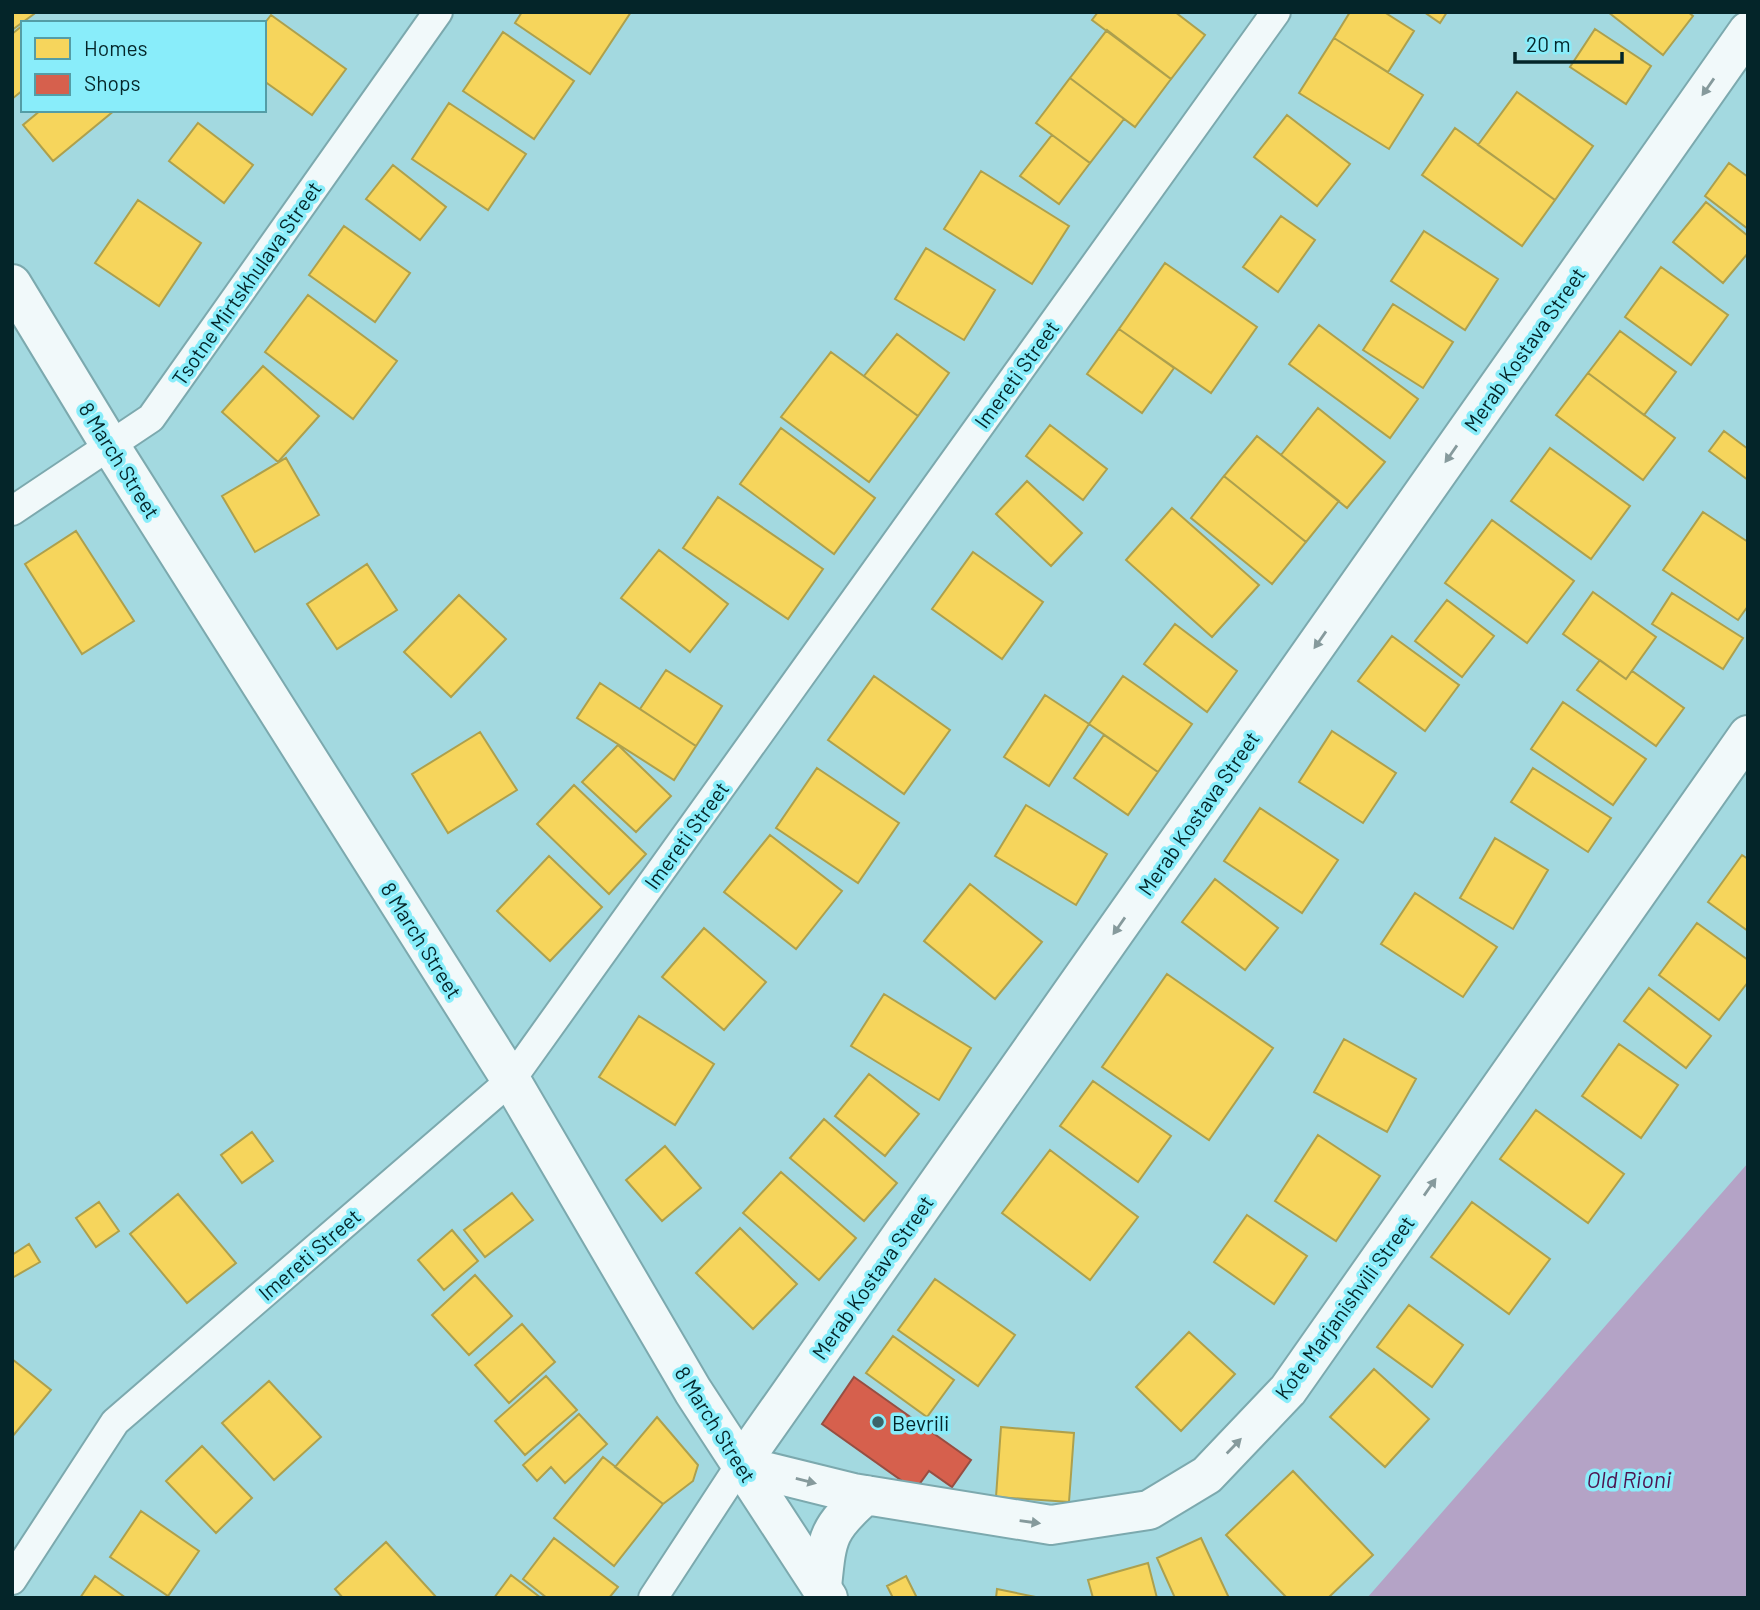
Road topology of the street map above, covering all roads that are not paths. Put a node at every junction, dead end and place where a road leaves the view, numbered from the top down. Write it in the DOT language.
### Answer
graph roads {
  1 [pos="438,12"];
  2 [pos="1276,12"];
  3 [pos="1748,32"];
  4 [pos="12,284"];
  5 [pos="111,447"];
  6 [pos="12,511"];
  7 [pos="1748,734"];
  8 [pos="511,1080"];
  9 [pos="740,1465"];
  10 [pos="866,1495"];
  11 [pos="12,1580"];
  12 [pos="825,1593"];
  13 [pos="653,1598"];
  1 -- 5 [label="street, Tsotne Mirtskhulava Street"];
  2 -- 8 [label="street, Imereti Street"];
  3 -- 9 [label="main road, Merab Kostava Street, one-way"];
  4 -- 5 [label="main road, 8 March Street"];
  5 -- 6 [label="street, Tsotne Mirtskhulava Street"];
  5 -- 8 [label="main road, 8 March Street"];
  10 -- 7 [label="main road, Kote Marjanishvili Street, one-way"];
  8 -- 9 [label="main road, 8 March Street"];
  8 -- 11 [label="street, Imereti Street"];
  9 -- 10 [label="main road, Kote Marjanishvili Street, one-way"];
  9 -- 12 [label="main road, 8 March Street"];
  9 -- 13 [label="street, Merab Kostava Street"];
  10 -- 12 [label="main road"];
}
